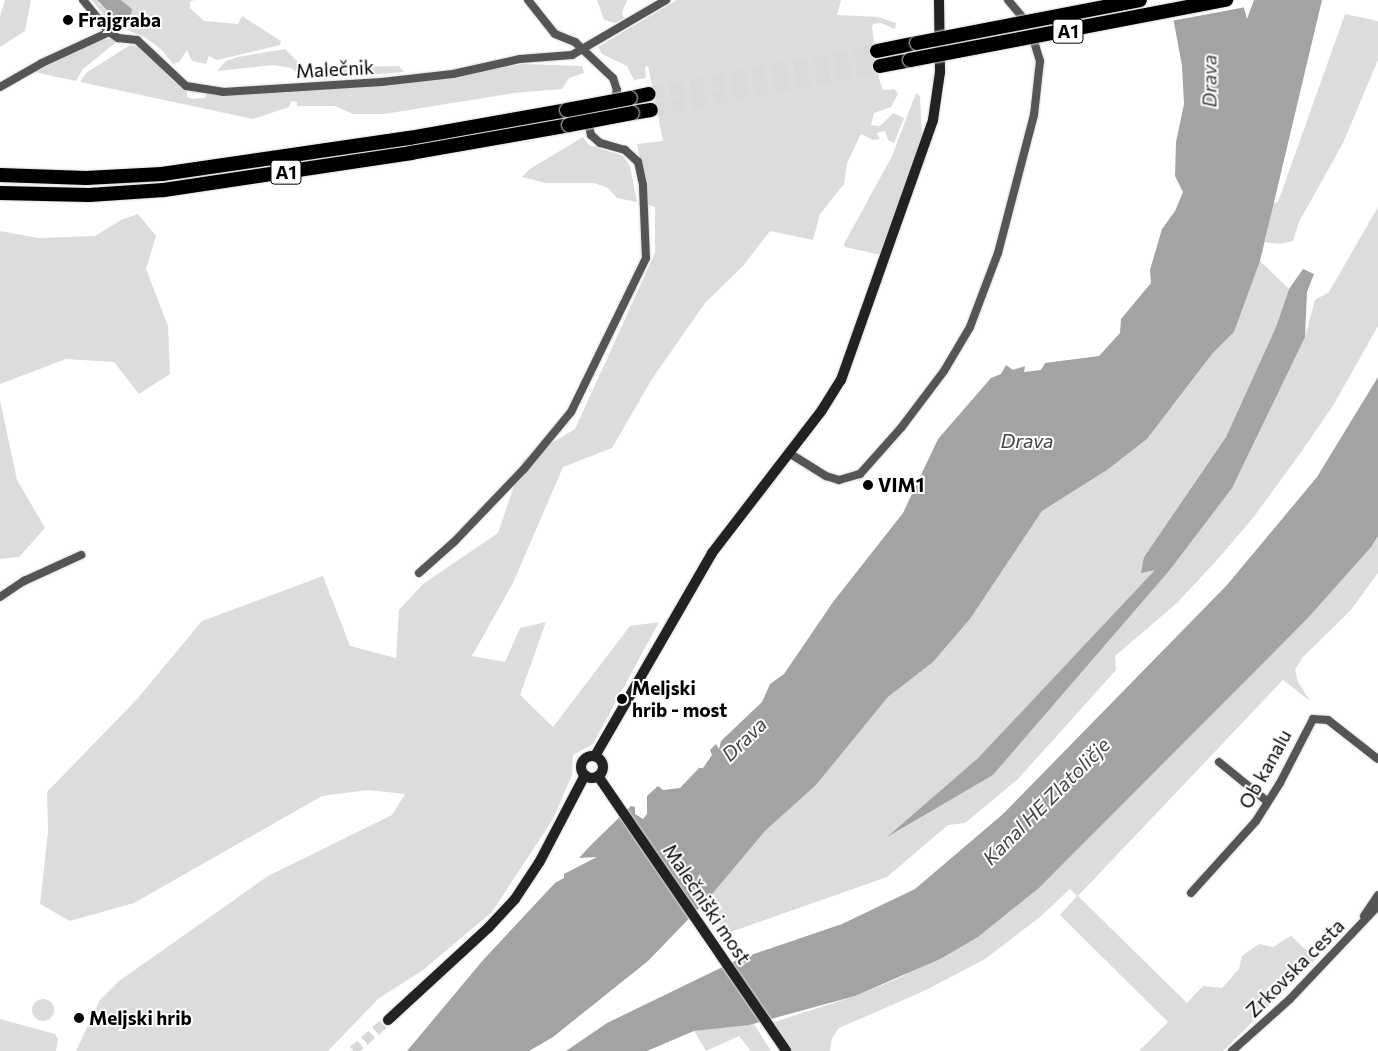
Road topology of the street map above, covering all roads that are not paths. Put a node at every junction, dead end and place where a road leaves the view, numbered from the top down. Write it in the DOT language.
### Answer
graph roads {
  1 [pos="84,0"];
  2 [pos="528,0"];
  3 [pos="666,0"];
  4 [pos="939,0"];
  5 [pos="1008,0"];
  6 [pos="1140,0"];
  7 [pos="1226,0"];
  8 [pos="109,32"];
  9 [pos="581,50"];
  10 [pos="877,51"];
  11 [pos="880,66"];
  12 [pos="0,87"];
  13 [pos="649,94"];
  14 [pos="651,110"];
  15 [pos="2,175"];
  16 [pos="0,193"];
  17 [pos="789,453"];
  18 [pos="81,555"];
  19 [pos="419,573"];
  20 [pos="0,597"];
  21 [pos="595,756"];
  22 [pos="1378,759"];
  23 [pos="1219,762"];
  24 [pos="585,774"];
  25 [pos="598,776"];
  26 [pos="1268,802"];
  27 [pos="1191,893"];
  28 [pos="1378,895"];
  29 [pos="1378,906"];
  30 [pos="1356,931"];
  31 [pos="388,1020"];
  32 [pos="783,1047"];
  33 [pos="1232,1051"];
  1 -- 8 [label="street"];
  2 -- 9 [label="street"];
  3 -- 9 [label="street, Malečnik"];
  4 -- 17 [label="street"];
  5 -- 17 [label="street"];
  6 -- 10 [label="highway, A1, bridge"];
  7 -- 11 [label="highway, A1, bridge"];
  8 -- 9 [label="street, Malečnik"];
  8 -- 12 [label="street"];
  9 -- 19 [label="street"];
  13 -- 15 [label="highway, A1, bridge"];
  14 -- 16 [label="highway, A1, bridge"];
  17 -- 21 [label="street"];
  18 -- 20 [label="street"];
  21 -- 24 [label="street"];
  21 -- 25 [label="street"];
  22 -- 26 [label="street, Ob kanalu"];
  23 -- 26 [label="street"];
  24 -- 25 [label="street"];
  24 -- 31 [label="street"];
  25 -- 32 [label="street, Malečniški most"];
  26 -- 27 [label="street, Ob kanalu"];
  28 -- 30 [label="street"];
  29 -- 30 [label="street, Zrkovska cesta"];
  30 -- 33 [label="street, Zrkovska cesta"];
}
